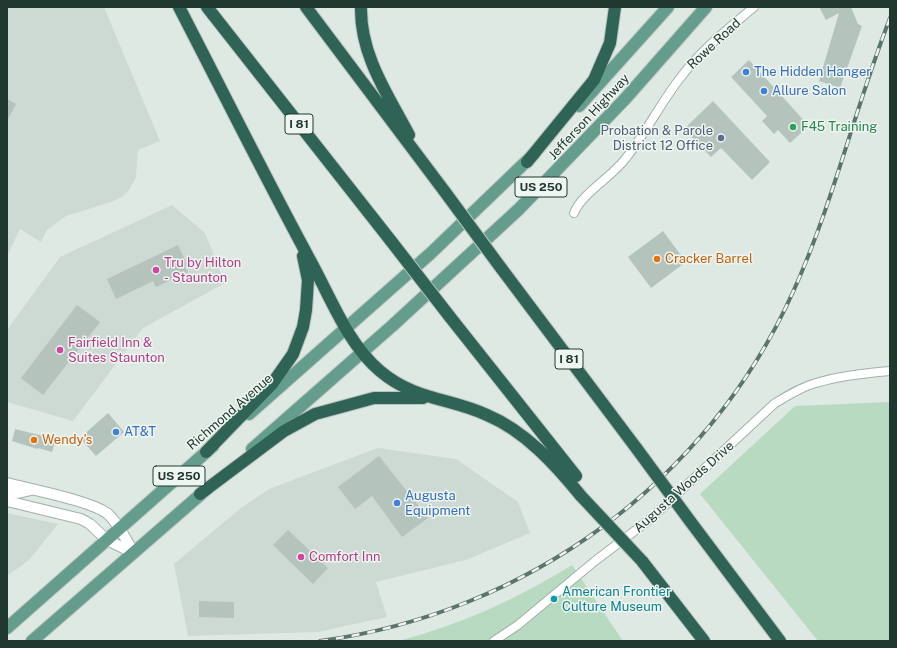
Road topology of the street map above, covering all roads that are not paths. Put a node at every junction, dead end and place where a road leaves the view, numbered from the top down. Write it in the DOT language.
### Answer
graph roads {
  1 [pos="180,7"];
  2 [pos="207,7"];
  3 [pos="306,7"];
  4 [pos="361,7"];
  5 [pos="615,7"];
  6 [pos="668,7"];
  7 [pos="706,7"];
  8 [pos="754,7"];
  9 [pos="527,162"];
  10 [pos="428,170"];
  11 [pos="574,213"];
  12 [pos="296,236"];
  13 [pos="347,329"];
  14 [pos="361,353"];
  15 [pos="890,371"];
  16 [pos="430,398"];
  17 [pos="206,452"];
  18 [pos="7,483"];
  19 [pos="33,490"];
  20 [pos="7,492"];
  21 [pos="200,494"];
  22 [pos="584,494"];
  23 [pos="7,501"];
  24 [pos="120,529"];
  25 [pos="107,540"];
  26 [pos="134,553"];
  27 [pos="9,626"];
  28 [pos="32,641"];
  29 [pos="494,641"];
  30 [pos="704,641"];
  31 [pos="780,641"];
  1 -- 12 [label="highway"];
  2 -- 22 [label="highway, I 81, bridge"];
  3 -- 10 [label="highway, I 81"];
  4 -- 10 [label="highway"];
  5 -- 9 [label="highway"];
  6 -- 9 [label="main road, Jefferson Highway / US 250"];
  7 -- 14 [label="main road, Jefferson Highway / US 250"];
  8 -- 11 [label="street, Rowe Road"];
  9 -- 13 [label="main road, Jefferson Highway / US 250"];
  10 -- 31 [label="highway, I 81, bridge"];
  12 -- 13 [label="highway"];
  12 -- 17 [label="highway"];
  13 -- 14 [label="highway"];
  13 -- 17 [label="main road, Richmond Avenue / US 250"];
  14 -- 16 [label="highway"];
  14 -- 21 [label="main road, US 250"];
  15 -- 29 [label="street, Augusta Woods Drive"];
  16 -- 21 [label="highway"];
  16 -- 22 [label="highway"];
  17 -- 24 [label="main road, Richmond Avenue / US 250"];
  18 -- 19 [label="street"];
  19 -- 20 [label="street"];
  19 -- 24 [label="street"];
  21 -- 26 [label="main road, US 250"];
  22 -- 30 [label="highway, I 81, bridge"];
  23 -- 25 [label="street"];
  24 -- 25 [label="main road, Richmond Avenue / US 250"];
  24 -- 26 [label="street"];
  25 -- 26 [label="street"];
  25 -- 27 [label="main road, Richmond Avenue / US 250"];
  26 -- 28 [label="main road, US 250"];
}
